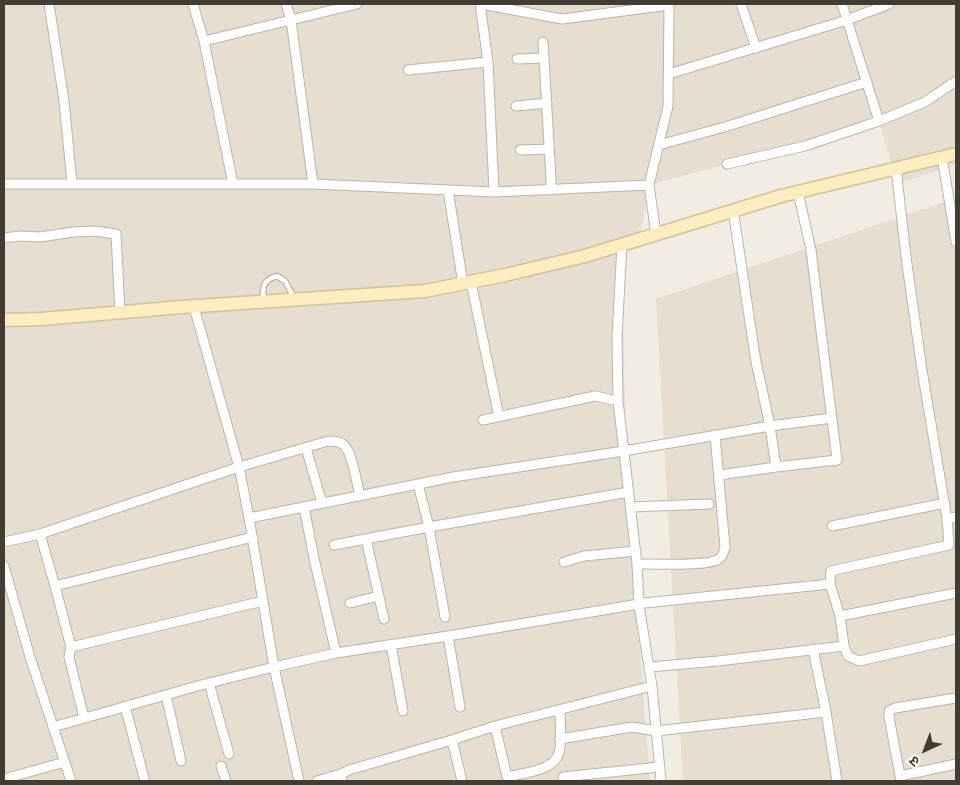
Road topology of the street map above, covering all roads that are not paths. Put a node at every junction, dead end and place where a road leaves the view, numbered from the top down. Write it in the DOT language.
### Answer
graph roads {
  1 [pos="49,4"];
  2 [pos="194,4"];
  3 [pos="286,4"];
  4 [pos="357,4"];
  5 [pos="480,4"];
  6 [pos="741,4"];
  7 [pos="842,4"];
  8 [pos="889,4"];
  9 [pos="669,5"];
  10 [pos="333,7"];
  11 [pos="290,20"];
  12 [pos="847,20"];
  13 [pos="204,40"];
  14 [pos="544,42"];
  15 [pos="756,48"];
  16 [pos="544,58"];
  17 [pos="517,59"];
  18 [pos="488,62"];
  19 [pos="408,70"];
  20 [pos="669,74"];
  21 [pos="956,81"];
  22 [pos="867,82"];
  23 [pos="547,103"];
  24 [pos="516,106"];
  25 [pos="879,122"];
  26 [pos="659,145"];
  27 [pos="549,149"];
  28 [pos="520,150"];
  29 [pos="956,154"];
  30 [pos="942,157"];
  31 [pos="727,164"];
  32 [pos="896,168"];
  33 [pos="72,183"];
  34 [pos="4,184"];
  35 [pos="233,184"];
  36 [pos="313,184"];
  37 [pos="650,185"];
  38 [pos="448,190"];
  39 [pos="551,190"];
  40 [pos="494,192"];
  41 [pos="798,192"];
  42 [pos="734,210"];
  43 [pos="656,234"];
  44 [pos="4,238"];
  45 [pos="956,242"];
  46 [pos="622,244"];
  47 [pos="467,283"];
  48 [pos="296,300"];
  49 [pos="264,302"];
  50 [pos="194,307"];
  51 [pos="120,312"];
  52 [pos="4,320"];
  53 [pos="618,401"];
  54 [pos="500,417"];
  55 [pos="832,418"];
  56 [pos="483,420"];
  57 [pos="770,426"];
  58 [pos="715,435"];
  59 [pos="306,448"];
  60 [pos="624,451"];
  61 [pos="239,467"];
  62 [pos="776,467"];
  63 [pos="719,475"];
  64 [pos="418,484"];
  65 [pos="629,492"];
  66 [pos="360,496"];
  67 [pos="322,503"];
  68 [pos="944,503"];
  69 [pos="709,504"];
  70 [pos="304,507"];
  71 [pos="630,507"];
  72 [pos="250,518"];
  73 [pos="952,518"];
  74 [pos="832,526"];
  75 [pos="428,527"];
  76 [pos="40,534"];
  77 [pos="252,537"];
  78 [pos="366,539"];
  79 [pos="4,542"];
  80 [pos="334,545"];
  81 [pos="636,551"];
  82 [pos="564,562"];
  83 [pos="637,564"];
  84 [pos="4,566"];
  85 [pos="830,584"];
  86 [pos="55,586"];
  87 [pos="956,593"];
  88 [pos="379,596"];
  89 [pos="263,601"];
  90 [pos="350,603"];
  91 [pos="639,605"];
  92 [pos="840,616"];
  93 [pos="445,617"];
  94 [pos="384,619"];
  95 [pos="448,636"];
  96 [pos="956,639"];
  97 [pos="392,645"];
  98 [pos="844,646"];
  99 [pos="71,647"];
  100 [pos="813,648"];
  101 [pos="336,653"];
  102 [pos="649,666"];
  103 [pos="274,667"];
  104 [pos="209,683"];
  105 [pos="652,686"];
  106 [pos="166,695"];
  107 [pos="956,698"];
  108 [pos="125,706"];
  109 [pos="460,707"];
  110 [pos="560,710"];
  111 [pos="403,711"];
  112 [pos="826,712"];
  113 [pos="84,718"];
  114 [pos="53,726"];
  115 [pos="496,726"];
  116 [pos="656,731"];
  117 [pos="560,739"];
  118 [pos="452,740"];
  119 [pos="229,754"];
  120 [pos="181,761"];
  121 [pos="65,762"];
  122 [pos="956,764"];
  123 [pos="221,766"];
  124 [pos="660,767"];
  125 [pos="563,777"];
  126 [pos="144,778"];
  127 [pos="341,778"];
  128 [pos="900,778"];
  129 [pos="508,779"];
  130 [pos="4,780"];
  131 [pos="71,781"];
  132 [pos="226,781"];
  133 [pos="299,781"];
  134 [pos="318,781"];
  135 [pos="462,781"];
  136 [pos="661,781"];
  137 [pos="837,781"];
  1 -- 33 [label="street"];
  2 -- 13 [label="street"];
  3 -- 11 [label="street"];
  4 -- 10 [label="street"];
  5 -- 9 [label="street"];
  5 -- 18 [label="street"];
  6 -- 15 [label="street"];
  7 -- 12 [label="street"];
  8 -- 12 [label="street"];
  9 -- 20 [label="street"];
  10 -- 11 [label="street"];
  11 -- 13 [label="street"];
  11 -- 36 [label="street"];
  12 -- 15 [label="street"];
  12 -- 22 [label="street"];
  13 -- 35 [label="street"];
  14 -- 16 [label="street"];
  15 -- 20 [label="street"];
  16 -- 17 [label="street"];
  16 -- 23 [label="street"];
  18 -- 19 [label="street"];
  18 -- 40 [label="street"];
  20 -- 26 [label="street"];
  21 -- 25 [label="street"];
  22 -- 25 [label="street"];
  22 -- 26 [label="street"];
  23 -- 24 [label="street"];
  23 -- 27 [label="street"];
  25 -- 31 [label="street"];
  26 -- 37 [label="street"];
  27 -- 28 [label="street"];
  27 -- 39 [label="street"];
  29 -- 30 [label="street"];
  30 -- 32 [label="street"];
  30 -- 45 [label="street"];
  32 -- 41 [label="street"];
  32 -- 68 [label="street"];
  33 -- 34 [label="street"];
  33 -- 35 [label="street"];
  35 -- 36 [label="street"];
  36 -- 38 [label="street"];
  37 -- 39 [label="street"];
  37 -- 43 [label="street"];
  38 -- 40 [label="street"];
  38 -- 47 [label="street"];
  39 -- 40 [label="street"];
  41 -- 42 [label="street"];
  41 -- 55 [label="street"];
  42 -- 43 [label="street"];
  42 -- 57 [label="street"];
  43 -- 46 [label="street"];
  44 -- 51 [label="street"];
  46 -- 47 [label="street"];
  46 -- 53 [label="street"];
  47 -- 48 [label="street"];
  47 -- 54 [label="street"];
  48 -- 49 [label="street"];
  48 -- 49 [label="lane"];
  49 -- 50 [label="street"];
  50 -- 51 [label="street"];
  50 -- 61 [label="street"];
  51 -- 52 [label="street"];
  53 -- 54 [label="street"];
  53 -- 60 [label="street"];
  54 -- 56 [label="street"];
  55 -- 57 [label="street"];
  55 -- 62 [label="street"];
  57 -- 58 [label="street"];
  57 -- 62 [label="street"];
  58 -- 60 [label="street"];
  58 -- 63 [label="street"];
  59 -- 61 [label="street"];
  59 -- 66 [label="street"];
  59 -- 67 [label="street"];
  60 -- 64 [label="street"];
  60 -- 65 [label="street"];
  61 -- 72 [label="street"];
  61 -- 76 [label="street"];
  62 -- 63 [label="street"];
  63 -- 83 [label="street"];
  64 -- 66 [label="street"];
  64 -- 75 [label="street"];
  65 -- 71 [label="street"];
  65 -- 75 [label="street"];
  66 -- 67 [label="street"];
  67 -- 70 [label="street"];
  68 -- 73 [label="street"];
  68 -- 74 [label="street"];
  69 -- 71 [label="street"];
  70 -- 72 [label="street"];
  70 -- 101 [label="street"];
  71 -- 81 [label="street"];
  72 -- 77 [label="street"];
  73 -- 85 [label="street"];
  75 -- 78 [label="street"];
  75 -- 93 [label="street"];
  76 -- 79 [label="street"];
  76 -- 86 [label="street"];
  77 -- 86 [label="street"];
  77 -- 89 [label="street"];
  78 -- 80 [label="street"];
  78 -- 88 [label="street"];
  81 -- 82 [label="street"];
  81 -- 83 [label="street"];
  83 -- 91 [label="street"];
  84 -- 114 [label="street"];
  85 -- 91 [label="street"];
  85 -- 92 [label="street"];
  86 -- 99 [label="street"];
  87 -- 92 [label="street"];
  88 -- 90 [label="street"];
  88 -- 94 [label="street"];
  89 -- 99 [label="street"];
  89 -- 103 [label="street"];
  91 -- 95 [label="street"];
  91 -- 102 [label="street"];
  92 -- 98 [label="street"];
  95 -- 97 [label="street"];
  95 -- 109 [label="street"];
  96 -- 98 [label="street"];
  97 -- 101 [label="street"];
  97 -- 111 [label="street"];
  98 -- 100 [label="street"];
  99 -- 113 [label="street"];
  100 -- 102 [label="street"];
  100 -- 112 [label="street"];
  101 -- 103 [label="street"];
  102 -- 105 [label="street"];
  103 -- 104 [label="street"];
  103 -- 133 [label="street"];
  104 -- 106 [label="street"];
  104 -- 119 [label="street"];
  105 -- 110 [label="street"];
  105 -- 116 [label="street"];
  106 -- 108 [label="street"];
  106 -- 120 [label="street"];
  107 -- 128 [label="street"];
  108 -- 113 [label="street"];
  108 -- 126 [label="street"];
  110 -- 115 [label="street"];
  110 -- 117 [label="street"];
  112 -- 116 [label="street"];
  112 -- 137 [label="street"];
  113 -- 114 [label="street"];
  114 -- 121 [label="street"];
  115 -- 118 [label="street"];
  115 -- 129 [label="street"];
  116 -- 117 [label="street"];
  116 -- 124 [label="street"];
  117 -- 129 [label="street"];
  118 -- 127 [label="street"];
  118 -- 135 [label="street"];
  121 -- 130 [label="street"];
  121 -- 131 [label="street"];
  122 -- 128 [label="street"];
  123 -- 132 [label="street"];
  124 -- 125 [label="street"];
  124 -- 136 [label="street"];
  127 -- 134 [label="street"];
}
